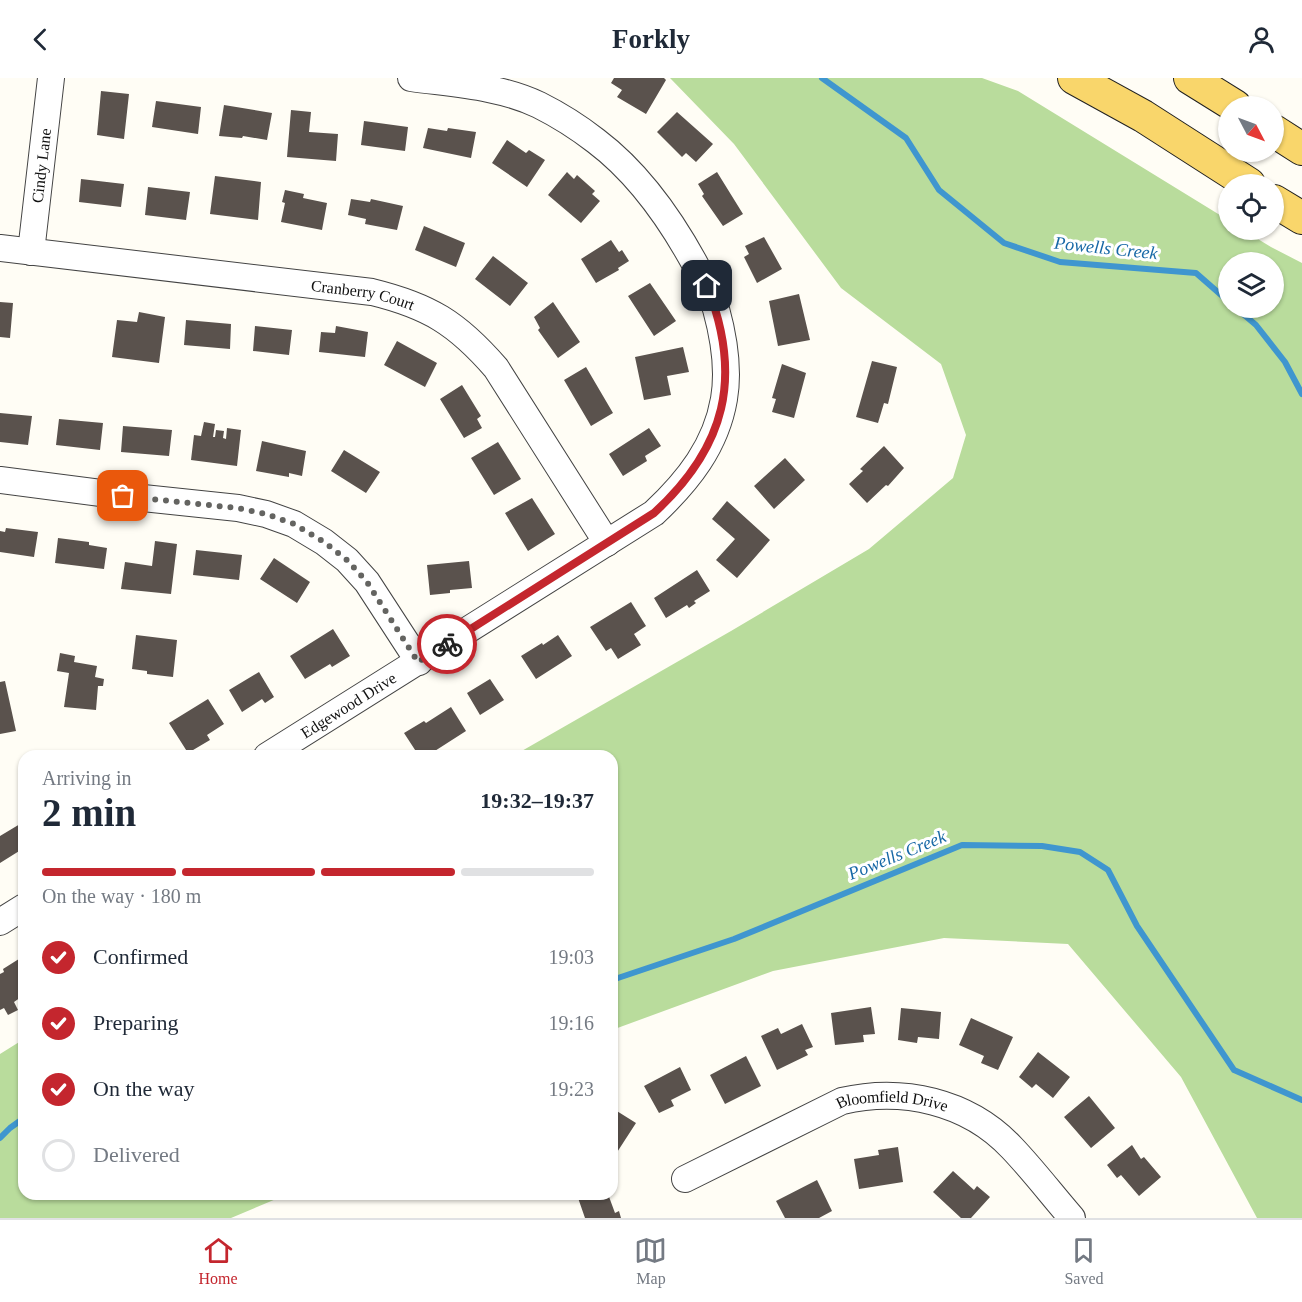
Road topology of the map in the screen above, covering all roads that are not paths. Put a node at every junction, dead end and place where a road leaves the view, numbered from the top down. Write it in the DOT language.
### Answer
graph roads {
  1 [pos="51,78"];
  2 [pos="411,78"];
  3 [pos="1074,78"];
  4 [pos="1190,78"];
  5 [pos="1218,96"];
  6 [pos="1284,137"];
  7 [pos="1302,149"];
  8 [pos="1233,174"];
  9 [pos="1284,207"];
  10 [pos="1302,218"];
  11 [pos="0,248"];
  12 [pos="31,252"];
  13 [pos="0,480"];
  14 [pos="607,543"];
  15 [pos="418,662"];
  16 [pos="277,750"];
  17 [pos="18,911"];
  18 [pos="0,922"];
  19 [pos="685,1179"];
  20 [pos="1072,1218"];
  1 -- 12 [label="street, Cindy Lane"];
  2 -- 14 [label="street, Edgewood Drive"];
  3 -- 8 [label="main road"];
  4 -- 5 [label="main road"];
  6 -- 7 [label="main road"];
  9 -- 10 [label="main road"];
  11 -- 12 [label="street, Cranberry Court"];
  12 -- 14 [label="street, Cranberry Court"];
  13 -- 15 [label="street"];
  14 -- 15 [label="street, Edgewood Drive"];
  15 -- 16 [label="street, Edgewood Drive"];
  17 -- 18 [label="street"];
  19 -- 20 [label="street, Bloomfield Drive"];
}
